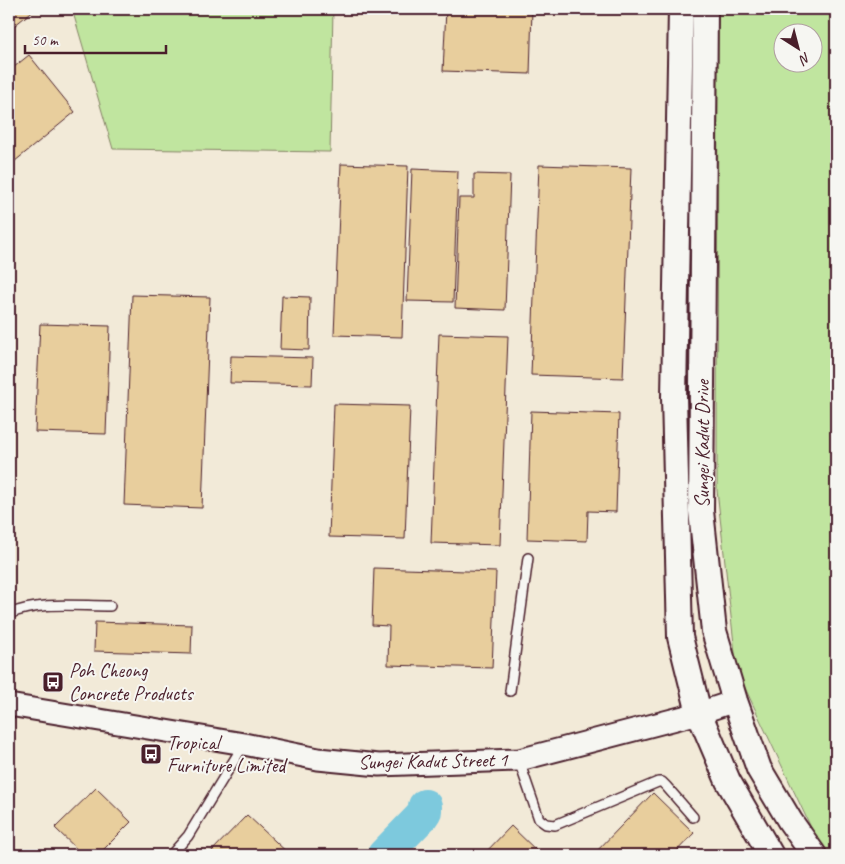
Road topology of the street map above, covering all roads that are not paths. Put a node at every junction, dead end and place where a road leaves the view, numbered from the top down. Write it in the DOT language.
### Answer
graph roads {
  1 [pos="681,9"];
  2 [pos="706,9"];
  3 [pos="528,558"];
  4 [pos="110,606"];
  5 [pos="9,614"];
  6 [pos="510,691"];
  7 [pos="735,701"];
  8 [pos="9,705"];
  9 [pos="699,712"];
  10 [pos="244,744"];
  11 [pos="519,760"];
  12 [pos="693,817"];
  13 [pos="9,854"];
  14 [pos="17,855"];
  15 [pos="171,855"];
  16 [pos="771,855"];
  17 [pos="814,855"];
  1 -- 9 [label="main road, Sungei Kadut Drive"];
  2 -- 7 [label="main road, Sungei Kadut Drive"];
  3 -- 6 [label="lane"];
  4 -- 5 [label="lane"];
  7 -- 9 [label="street, Sungei Kadut Street 1"];
  7 -- 17 [label="main road, Sungei Kadut Drive"];
  8 -- 10 [label="street, Sungei Kadut Street 1"];
  9 -- 11 [label="street, Sungei Kadut Street 1"];
  9 -- 16 [label="main road, Sungei Kadut Drive"];
  10 -- 11 [label="street, Sungei Kadut Street 1"];
  10 -- 15 [label="lane"];
  11 -- 12 [label="lane"];
  13 -- 14 [label="lane"];
}
